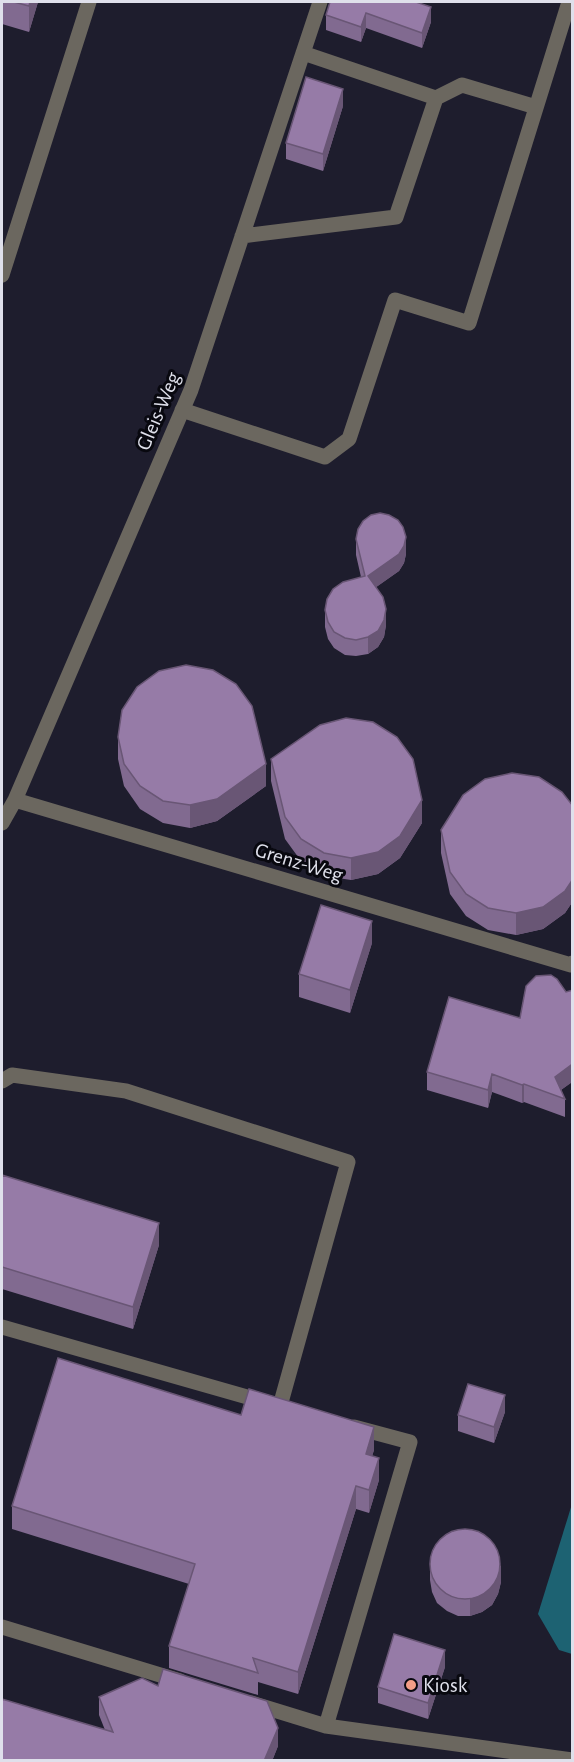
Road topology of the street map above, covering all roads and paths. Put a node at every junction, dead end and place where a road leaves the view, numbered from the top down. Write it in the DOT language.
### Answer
graph roads {
  1 [pos="89,2"];
  2 [pos="320,2"];
  3 [pos="569,2"];
  4 [pos="303,53"];
  5 [pos="436,98"];
  6 [pos="536,107"];
  7 [pos="242,236"];
  8 [pos="2,275"];
  9 [pos="182,410"];
  10 [pos="15,800"];
  11 [pos="2,823"];
  12 [pos="572,964"];
  13 [pos="2,1081"];
  14 [pos="2,1327"];
  15 [pos="345,1424"];
  16 [pos="2,1627"];
  17 [pos="192,1685"];
  18 [pos="236,1699"];
  19 [pos="326,1726"];
  20 [pos="573,1760"];
  1 -- 8 [label="lane"];
  2 -- 4 [label="lane, Gleis-Weg"];
  3 -- 6 [label="lane"];
  4 -- 5 [label="lane"];
  4 -- 7 [label="lane, Gleis-Weg"];
  5 -- 6 [label="lane"];
  5 -- 7 [label="lane"];
  6 -- 9 [label="lane"];
  7 -- 9 [label="lane, Gleis-Weg"];
  9 -- 10 [label="lane, Gleis-Weg"];
  10 -- 11 [label="lane, Gleis-Weg"];
  10 -- 12 [label="lane, Grenz-Weg"];
  13 -- 14 [label="lane"];
  15 -- 19 [label="lane"];
  16 -- 17 [label="lane"];
  18 -- 19 [label="lane"];
  19 -- 20 [label="lane"];
}
